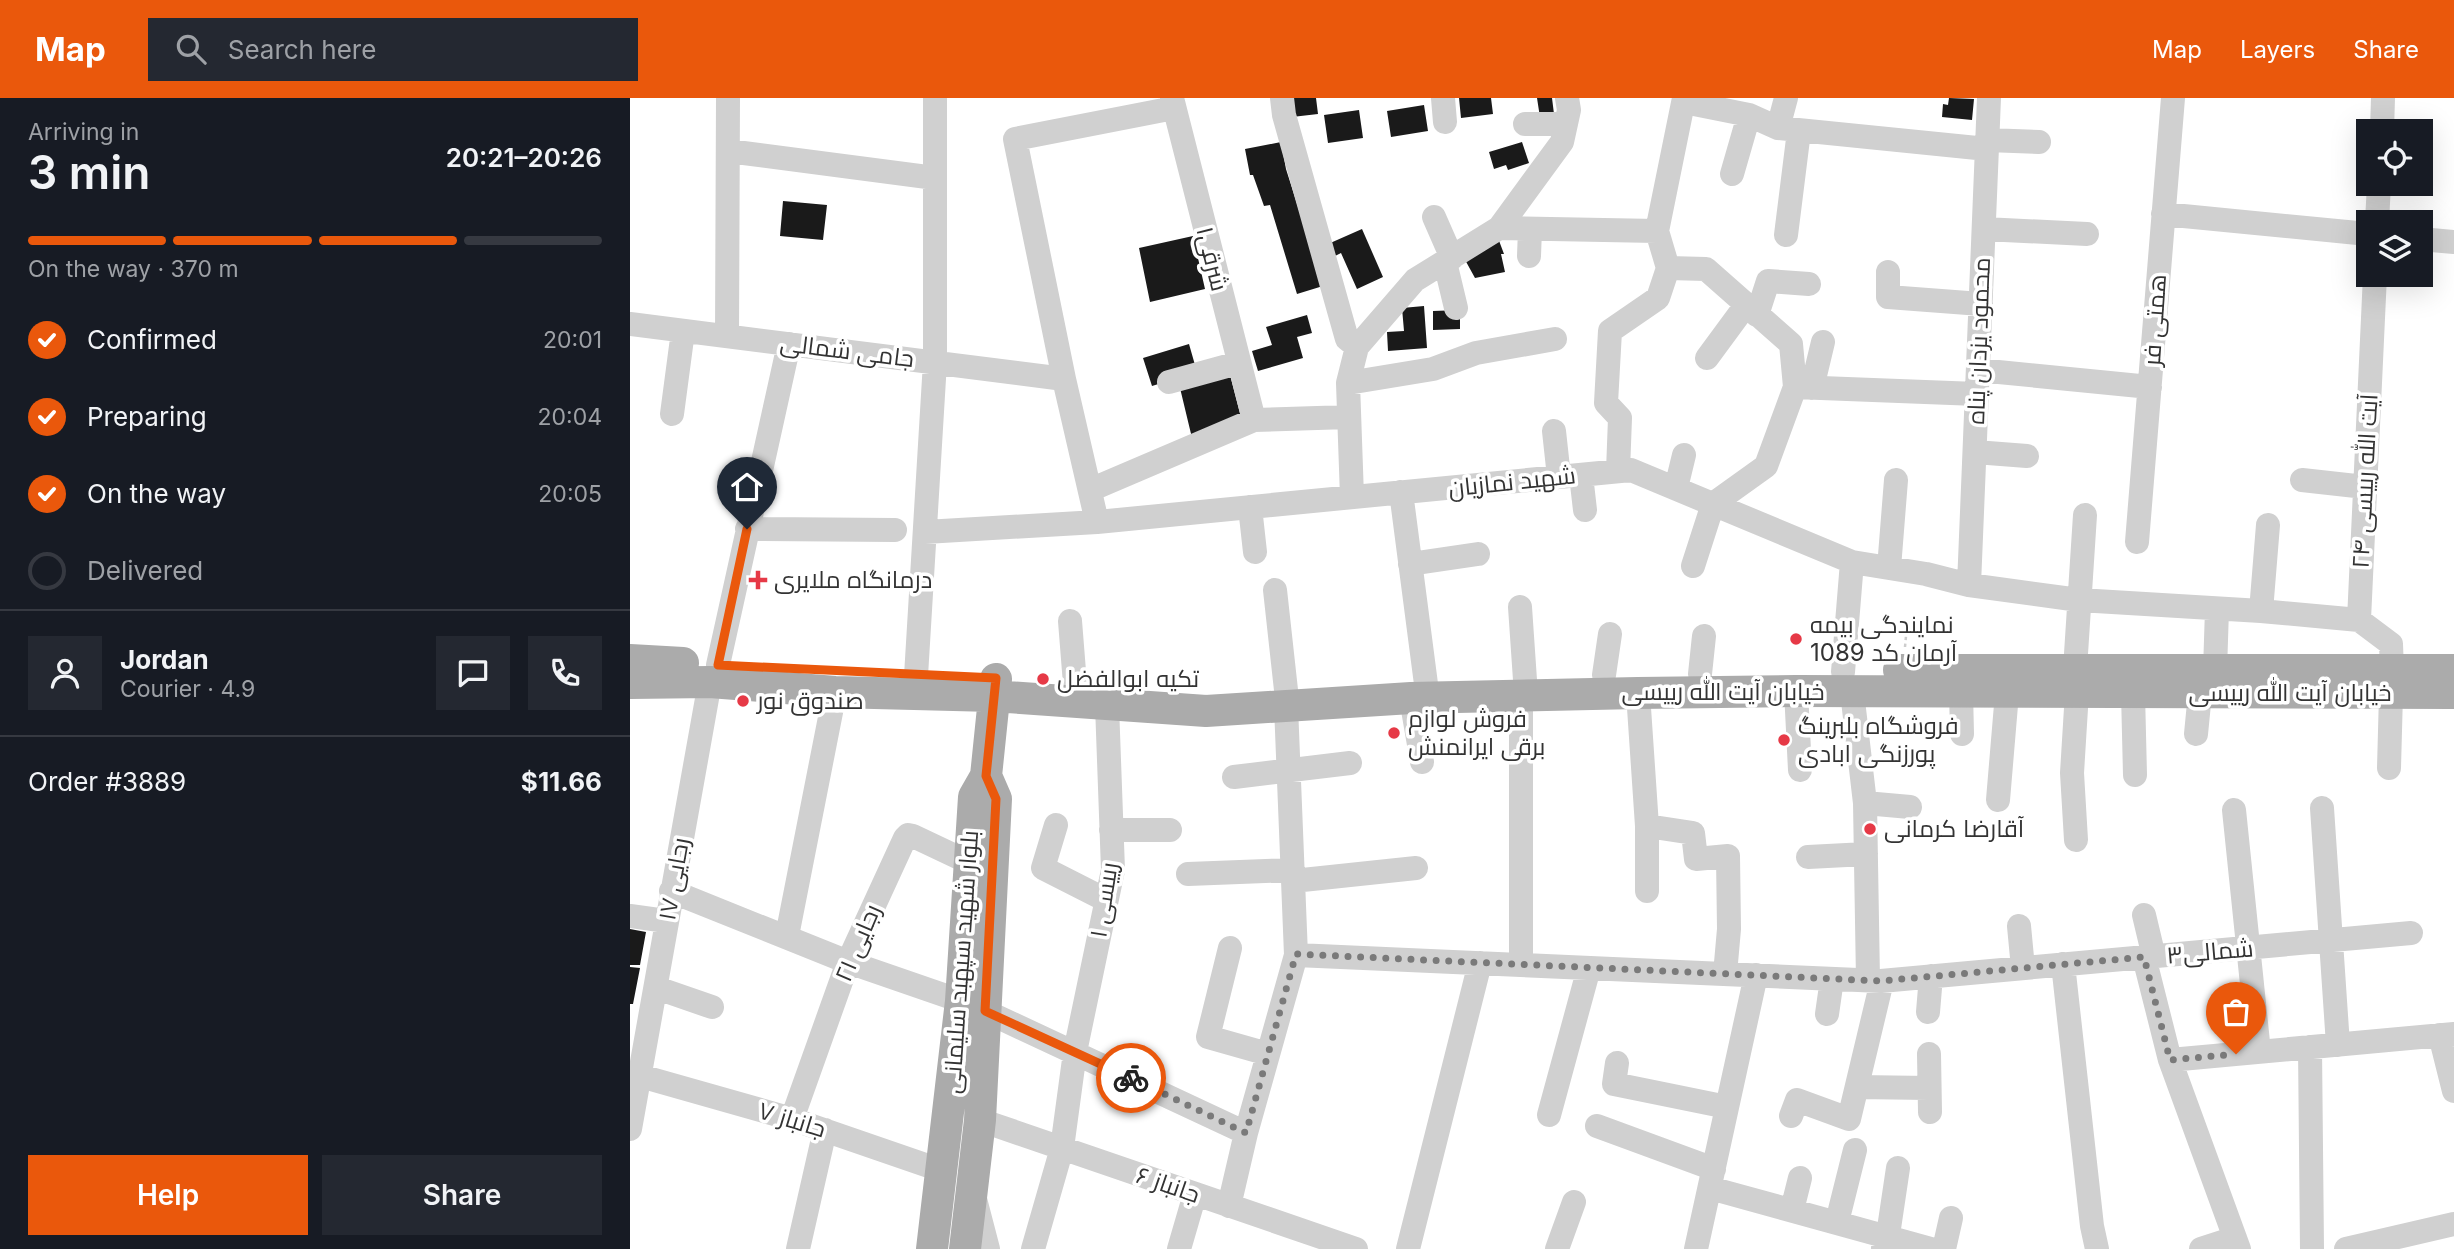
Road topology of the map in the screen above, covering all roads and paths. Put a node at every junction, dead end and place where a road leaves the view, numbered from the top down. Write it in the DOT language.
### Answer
graph roads {
  1 [pos="728,98"];
  2 [pos="935,98"];
  3 [pos="1282,98"];
  4 [pos="1567,98"];
  5 [pos="1786,98"];
  6 [pos="1989,98"];
  7 [pos="2173,98"];
  8 [pos="2383,98"];
  9 [pos="1684,100"];
  10 [pos="1173,103"];
  11 [pos="1749,115"];
  12 [pos="2382,119"];
  13 [pos="1525,124"];
  14 [pos="1566,124"];
  15 [pos="1789,129"];
  16 [pos="2039,142"];
  17 [pos="1987,145"];
  18 [pos="728,151"];
  19 [pos="1732,174"];
  20 [pos="935,178"];
  21 [pos="2163,214"];
  22 [pos="1433,217"];
  23 [pos="1499,228"];
  24 [pos="1530,229"];
  25 [pos="1984,229"];
  26 [pos="1657,231"];
  27 [pos="2356,233"];
  28 [pos="2087,234"];
  29 [pos="1786,235"];
  30 [pos="2433,240"];
  31 [pos="2454,242"];
  32 [pos="1529,256"];
  33 [pos="1448,260"];
  34 [pos="1668,268"];
  35 [pos="1888,272"];
  36 [pos="1809,284"];
  37 [pos="2374,287"];
  38 [pos="1981,304"];
  39 [pos="1456,308"];
  40 [pos="1752,310"];
  41 [pos="630,324"];
  42 [pos="682,331"];
  43 [pos="727,336"];
  44 [pos="1555,339"];
  45 [pos="1823,342"];
  46 [pos="789,344"];
  47 [pos="1357,347"];
  48 [pos="1707,358"];
  49 [pos="935,362"];
  50 [pos="1238,363"];
  51 [pos="1978,370"];
  52 [pos="1064,379"];
  53 [pos="1169,383"];
  54 [pos="1348,383"];
  55 [pos="2150,387"];
  56 [pos="1803,388"];
  57 [pos="1977,394"];
  58 [pos="672,414"];
  59 [pos="1349,417"];
  60 [pos="1254,420"];
  61 [pos="1555,431"];
  62 [pos="1975,452"];
  63 [pos="1684,455"];
  64 [pos="2027,456"];
  65 [pos="1618,471"];
  66 [pos="1570,476"];
  67 [pos="1896,480"];
  68 [pos="2302,480"];
  69 [pos="2365,486"];
  70 [pos="1676,488"];
  71 [pos="1090,490"];
  72 [pos="1401,492"];
  73 [pos="1352,497"];
  74 [pos="1713,503"];
  75 [pos="1250,507"];
  76 [pos="1585,510"];
  77 [pos="2085,515"];
  78 [pos="1097,522"];
  79 [pos="2268,525"];
  80 [pos="747,529"];
  81 [pos="895,530"];
  82 [pos="925,532"];
  83 [pos="2137,542"];
  84 [pos="1255,552"];
  85 [pos="1478,554"];
  86 [pos="1852,562"];
  87 [pos="1410,564"];
  88 [pos="1693,566"];
  89 [pos="1889,568"];
  90 [pos="1969,585"];
  91 [pos="1275,590"];
  92 [pos="2079,600"];
  93 [pos="1520,607"];
  94 [pos="2217,609"];
  95 [pos="2261,611"];
  96 [pos="1070,621"];
  97 [pos="2359,621"];
  98 [pos="1610,634"];
  99 [pos="1704,636"];
  100 [pos="630,660"];
  101 [pos="2454,670"];
  102 [pos="714,674"];
  103 [pos="1700,674"];
  104 [pos="1604,675"];
  105 [pos="916,676"];
  106 [pos="1961,681"];
  107 [pos="2076,681"];
  108 [pos="1847,682"];
  109 [pos="2207,682"];
  110 [pos="630,683"];
  111 [pos="2391,683"];
  112 [pos="1075,684"];
  113 [pos="994,687"];
  114 [pos="1523,687"];
  115 [pos="1419,691"];
  116 [pos="1796,691"];
  117 [pos="835,692"];
  118 [pos="1638,693"];
  119 [pos="2007,693"];
  120 [pos="2133,693"];
  121 [pos="2454,694"];
  122 [pos="1286,698"];
  123 [pos="1107,705"];
  124 [pos="1962,734"];
  125 [pos="2196,734"];
  126 [pos="1422,762"];
  127 [pos="1350,763"];
  128 [pos="2389,768"];
  129 [pos="1800,769"];
  130 [pos="1289,771"];
  131 [pos="2135,775"];
  132 [pos="986,776"];
  133 [pos="1234,777"];
  134 [pos="1998,800"];
  135 [pos="1865,803"];
  136 [pos="1910,807"];
  137 [pos="2322,808"];
  138 [pos="2234,810"];
  139 [pos="1056,825"];
  140 [pos="1647,826"];
  141 [pos="1111,830"];
  142 [pos="1170,830"];
  143 [pos="2076,840"];
  144 [pos="1866,854"];
  145 [pos="1808,857"];
  146 [pos="970,863"];
  147 [pos="1416,868"];
  148 [pos="1188,874"];
  149 [pos="1293,876"];
  150 [pos="671,891"];
  151 [pos="1647,891"];
  152 [pos="1106,900"];
  153 [pos="2144,915"];
  154 [pos="630,916"];
  155 [pos="666,920"];
  156 [pos="2019,926"];
  157 [pos="2411,933"];
  158 [pos="788,936"];
  159 [pos="2331,940"];
  160 [pos="1230,948"];
  161 [pos="2248,948"];
  162 [pos="1296,954"];
  163 [pos="2149,957"];
  164 [pos="848,962"];
  165 [pos="1480,963"];
  166 [pos="2063,964"];
  167 [pos="1521,965"];
  168 [pos="1589,968"];
  169 [pos="2024,968"];
  170 [pos="1725,974"];
  171 [pos="1756,975"];
  172 [pos="1931,976"];
  173 [pos="1832,979"];
  174 [pos="1875,980"];
  175 [pos="657,988"];
  176 [pos="973,1006"];
  177 [pos="712,1007"];
  178 [pos="1928,1012"];
  179 [pos="1827,1014"];
  180 [pos="2447,1034"];
  181 [pos="2338,1045"];
  182 [pos="2310,1047"];
  183 [pos="1075,1052"];
  184 [pos="2259,1052"];
  185 [pos="1268,1054"];
  186 [pos="1929,1054"];
  187 [pos="2170,1060"];
  188 [pos="1617,1063"];
  189 [pos="635,1075"];
  190 [pos="1857,1087"];
  191 [pos="2454,1091"];
  192 [pos="1727,1107"];
  193 [pos="1549,1115"];
  194 [pos="1790,1115"];
  195 [pos="792,1119"];
  196 [pos="980,1120"];
  197 [pos="1597,1126"];
  198 [pos="630,1129"];
  199 [pos="825,1130"];
  200 [pos="1246,1133"];
  201 [pos="1062,1148"];
  202 [pos="1856,1150"];
  203 [pos="1898,1168"];
  204 [pos="943,1171"];
  205 [pos="1800,1178"];
  206 [pos="1712,1179"];
  207 [pos="972,1187"];
  208 [pos="1195,1194"];
  209 [pos="1574,1202"];
  210 [pos="1229,1206"];
  211 [pos="1792,1210"];
  212 [pos="1951,1219"];
  213 [pos="1837,1222"];
  214 [pos="2454,1224"];
  215 [pos="1885,1242"];
  216 [pos="2237,1243"];
  217 [pos="1352,1248"];
  218 [pos="798,1249"];
  219 [pos="932,1249"];
  220 [pos="965,1249"];
  221 [pos="988,1249"];
  222 [pos="1033,1249"];
  223 [pos="1180,1249"];
  224 [pos="1408,1249"];
  225 [pos="1557,1249"];
  226 [pos="1696,1249"];
  227 [pos="1931,1249"];
  228 [pos="1944,1249"];
  229 [pos="2097,1249"];
  230 [pos="2201,1249"];
  231 [pos="2312,1249"];
  232 [pos="2346,1249"];
  1 -- 18 [label="street"];
  2 -- 20 [label="street"];
  3 -- 47 [label="street"];
  4 -- 14 [label="street"];
  5 -- 15 [label="street"];
  6 -- 17 [label="street, محمود یزدان پناه"];
  7 -- 21 [label="street, همتی فر"];
  8 -- 12 [label="street"];
  9 -- 11 [label="street"];
  9 -- 26 [label="street"];
  10 -- 50 [label="street, شرقی۱"];
  10 -- 52 [label="street"];
  11 -- 15 [label="street"];
  11 -- 19 [label="street"];
  13 -- 14 [label="street"];
  14 -- 23 [label="street"];
  15 -- 17 [label="street"];
  15 -- 29 [label="street"];
  16 -- 17 [label="street"];
  17 -- 25 [label="street, محمود یزدان پناه"];
  18 -- 20 [label="street"];
  18 -- 43 [label="street"];
  20 -- 49 [label="street"];
  21 -- 27 [label="street"];
  21 -- 55 [label="street, همتی فر"];
  22 -- 33 [label="street"];
  23 -- 24 [label="street"];
  23 -- 33 [label="street"];
  24 -- 26 [label="street"];
  24 -- 32 [label="street"];
  25 -- 28 [label="street"];
  25 -- 38 [label="street, محمود یزدان پناه"];
  26 -- 34 [label="street"];
  30 -- 31 [label="street"];
  33 -- 39 [label="street"];
  33 -- 47 [label="street"];
  34 -- 40 [label="street"];
  34 -- 65 [label="street"];
  35 -- 38 [label="street"];
  36 -- 40 [label="street"];
  37 -- 69 [label="street, آیت الله رییسی ۲۴"];
  38 -- 51 [label="street, محمود یزدان پناه"];
  40 -- 48 [label="street"];
  40 -- 56 [label="street"];
  41 -- 42 [label="street, جامی شمالی"];
  42 -- 43 [label="street, جامی شمالی"];
  42 -- 58 [label="street"];
  43 -- 46 [label="street, جامی شمالی"];
  44 -- 54 [label="street"];
  45 -- 56 [label="street"];
  46 -- 49 [label="street, جامی شمالی"];
  46 -- 80 [label="street, رجایی ۱۷"];
  47 -- 54 [label="street"];
  49 -- 52 [label="street, جامی شمالی"];
  49 -- 82 [label="street"];
  50 -- 53 [label="street"];
  50 -- 60 [label="street, شرقی۱"];
  51 -- 55 [label="street"];
  51 -- 57 [label="street, محمود یزدان پناه"];
  52 -- 71 [label="street"];
  54 -- 59 [label="street"];
  55 -- 83 [label="street, همتی فر"];
  56 -- 57 [label="street"];
  56 -- 74 [label="street"];
  57 -- 62 [label="street, محمود یزدان پناه"];
  59 -- 60 [label="street"];
  59 -- 73 [label="street"];
  60 -- 71 [label="street"];
  61 -- 66 [label="street"];
  62 -- 64 [label="street"];
  62 -- 90 [label="street, محمود یزدان پناه"];
  63 -- 70 [label="street"];
  65 -- 66 [label="street, شهید نمازیان"];
  65 -- 70 [label="street, شهید نمازیان"];
  66 -- 72 [label="street, شهید نمازیان"];
  66 -- 76 [label="street"];
  67 -- 89 [label="street"];
  68 -- 69 [label="street"];
  69 -- 97 [label="street, آیت الله رییسی ۲۴"];
  70 -- 74 [label="street, شهید نمازیان"];
  71 -- 78 [label="street"];
  72 -- 73 [label="street, شهید نمازیان"];
  72 -- 87 [label="street"];
  73 -- 75 [label="street, شهید نمازیان"];
  74 -- 86 [label="street, شهید نمازیان"];
  74 -- 88 [label="street"];
  75 -- 78 [label="street, شهید نمازیان"];
  75 -- 84 [label="street"];
  77 -- 92 [label="street"];
  78 -- 82 [label="street, شهید نمازیان"];
  79 -- 95 [label="street"];
  80 -- 81 [label="street"];
  80 -- 102 [label="street, رجایی ۱۷"];
  82 -- 105 [label="street"];
  85 -- 87 [label="street"];
  86 -- 89 [label="street, شهید نمازیان"];
  86 -- 108 [label="street"];
  87 -- 115 [label="street"];
  89 -- 90 [label="street, شهید نمازیان"];
  90 -- 92 [label="street, شهید نمازیان"];
  91 -- 122 [label="street"];
  92 -- 94 [label="street, شهید نمازیان"];
  92 -- 107 [label="street"];
  93 -- 114 [label="street"];
  94 -- 95 [label="street, شهید نمازیان"];
  94 -- 109 [label="street"];
  95 -- 97 [label="street, شهید نمازیان"];
  96 -- 112 [label="street"];
  97 -- 111 [label="street"];
  98 -- 104 [label="street"];
  99 -- 103 [label="street"];
  100 -- 102 [label="main road"];
  101 -- 111 [label="main road, خیابان آیت الله رییسی"];
  102 -- 105 [label="main road"];
  102 -- 110 [label="main road"];
  102 -- 117 [label="main road"];
  102 -- 150 [label="street, رجایی ۱۷"];
  103 -- 104 [label="main road, خیابان آیت الله رییسی"];
  103 -- 108 [label="main road, خیابان آیت الله رییسی"];
  104 -- 114 [label="main road, خیابان آیت الله رییسی"];
  105 -- 113 [label="main road"];
  106 -- 107 [label="main road, خیابان آیت الله رییسی"];
  106 -- 108 [label="main road, خیابان آیت الله رییسی"];
  106 -- 119 [label="main road, خیابان آیت الله رییسی"];
  106 -- 124 [label="street"];
  107 -- 109 [label="main road, خیابان آیت الله رییسی"];
  107 -- 119 [label="main road, خیابان آیت الله رییسی"];
  107 -- 120 [label="main road, خیابان آیت الله رییسی"];
  107 -- 143 [label="street"];
  108 -- 116 [label="main road, خیابان آیت الله رییسی"];
  108 -- 135 [label="street"];
  109 -- 111 [label="main road, خیابان آیت الله رییسی"];
  109 -- 120 [label="main road, خیابان آیت الله رییسی"];
  109 -- 125 [label="street"];
  111 -- 121 [label="main road, خیابان آیت الله رییسی"];
  111 -- 128 [label="street"];
  112 -- 113 [label="main road, خیابان آیت الله رییسی"];
  112 -- 122 [label="main road, خیابان آیت الله رییسی"];
  113 -- 117 [label="main road"];
  113 -- 123 [label="main road, خیابان آیت الله رییسی"];
  113 -- 132 [label="main road"];
  114 -- 115 [label="main road, خیابان آیت الله رییسی"];
  114 -- 118 [label="main road, خیابان آیت الله رییسی"];
  114 -- 167 [label="street"];
  115 -- 122 [label="main road, خیابان آیت الله رییسی"];
  115 -- 126 [label="street"];
  116 -- 118 [label="main road, خیابان آیت الله رییسی"];
  116 -- 129 [label="street"];
  117 -- 158 [label="street"];
  118 -- 140 [label="street"];
  119 -- 134 [label="street"];
  120 -- 131 [label="street"];
  122 -- 123 [label="main road, خیابان آیت الله رییسی"];
  122 -- 130 [label="street"];
  123 -- 141 [label="street, رییسی ۱"];
  127 -- 130 [label="street"];
  130 -- 133 [label="street"];
  130 -- 149 [label="street"];
  132 -- 146 [label="main road, بلوار شهید سپهبد سلیمانی"];
  132 -- 176 [label="main road, بلوار شهید سپهبد سلیمانی"];
  135 -- 136 [label="street"];
  135 -- 144 [label="street"];
  137 -- 159 [label="street"];
  138 -- 161 [label="street"];
  139 -- 152 [label="street"];
  140 -- 151 [label="street"];
  140 -- 170 [label="street"];
  141 -- 142 [label="street"];
  141 -- 152 [label="street, رییسی ۱"];
  144 -- 145 [label="street"];
  144 -- 174 [label="street"];
  146 -- 164 [label="street, رجایی ۲۱"];
  146 -- 176 [label="main road, بلوار شهید سپهبد سلیمانی"];
  147 -- 149 [label="street"];
  148 -- 149 [label="street"];
  149 -- 162 [label="street"];
  150 -- 155 [label="street, رجایی ۱۷"];
  150 -- 158 [label="street"];
  152 -- 183 [label="street, رییسی ۱"];
  153 -- 163 [label="street"];
  154 -- 155 [label="street"];
  155 -- 175 [label="street, رجایی ۱۷"];
  156 -- 169 [label="street"];
  157 -- 159 [label="street, شمالی۳"];
  158 -- 164 [label="street"];
  159 -- 161 [label="street, شمالی۳"];
  159 -- 181 [label="street"];
  160 -- 185 [label="street"];
  161 -- 163 [label="street, شمالی۳"];
  161 -- 184 [label="street"];
  162 -- 165 [label="street, شمالی۳"];
  162 -- 185 [label="street"];
  163 -- 166 [label="street, شمالی۳"];
  163 -- 187 [label="street"];
  164 -- 176 [label="street"];
  164 -- 195 [label="street, رجایی ۲۱"];
  165 -- 167 [label="street, شمالی۳"];
  165 -- 224 [label="street"];
  166 -- 169 [label="street, شمالی۳"];
  166 -- 229 [label="street"];
  167 -- 168 [label="street, شمالی۳"];
  168 -- 170 [label="street, شمالی۳"];
  168 -- 193 [label="street"];
  169 -- 172 [label="street, شمالی۳"];
  170 -- 171 [label="street, شمالی۳"];
  171 -- 173 [label="street, شمالی۳"];
  171 -- 192 [label="street"];
  172 -- 174 [label="street, شمالی۳"];
  172 -- 178 [label="street"];
  173 -- 174 [label="street, شمالی۳"];
  173 -- 179 [label="street"];
  174 -- 190 [label="street"];
  175 -- 177 [label="street"];
  175 -- 189 [label="street, رجایی ۱۷"];
  176 -- 183 [label="street"];
  176 -- 196 [label="main road, بلوار شهید سپهبد سلیمانی"];
  176 -- 204 [label="main road, بلوار شهید سپهبد سلیمانی"];
  180 -- 181 [label="street"];
  180 -- 191 [label="street"];
  181 -- 182 [label="street"];
  182 -- 184 [label="street"];
  182 -- 231 [label="street"];
  183 -- 200 [label="street"];
  183 -- 201 [label="street, رییسی ۱"];
  184 -- 187 [label="street"];
  185 -- 200 [label="street"];
  186 -- 190 [label="street"];
  187 -- 216 [label="street"];
  188 -- 192 [label="street"];
  189 -- 195 [label="street, جانباز ۷"];
  189 -- 198 [label="street, رجایی ۱۷"];
  190 -- 194 [label="street"];
  192 -- 206 [label="street"];
  195 -- 199 [label="street, جانباز ۷"];
  196 -- 201 [label="street, جانباز ۶"];
  196 -- 207 [label="main road, بلوار شهید سپهبد سلیمانی"];
  197 -- 206 [label="street"];
  199 -- 204 [label="street, جانباز ۷"];
  199 -- 218 [label="street"];
  200 -- 210 [label="street"];
  201 -- 208 [label="street, جانباز ۶"];
  201 -- 222 [label="street, رییسی ۱"];
  202 -- 213 [label="street"];
  203 -- 215 [label="street"];
  204 -- 219 [label="main road, بلوار شهید سپهبد سلیمانی"];
  205 -- 211 [label="street"];
  206 -- 211 [label="street"];
  206 -- 226 [label="street"];
  207 -- 220 [label="main road, بلوار شهید سپهبد سلیمانی"];
  207 -- 221 [label="street"];
  208 -- 210 [label="street, جانباز ۶"];
  208 -- 223 [label="street"];
  209 -- 225 [label="street"];
  210 -- 217 [label="street, جانباز ۶"];
  211 -- 213 [label="street"];
  212 -- 228 [label="street"];
  213 -- 215 [label="street"];
  214 -- 232 [label="street"];
  215 -- 227 [label="street"];
  216 -- 230 [label="street"];
}
